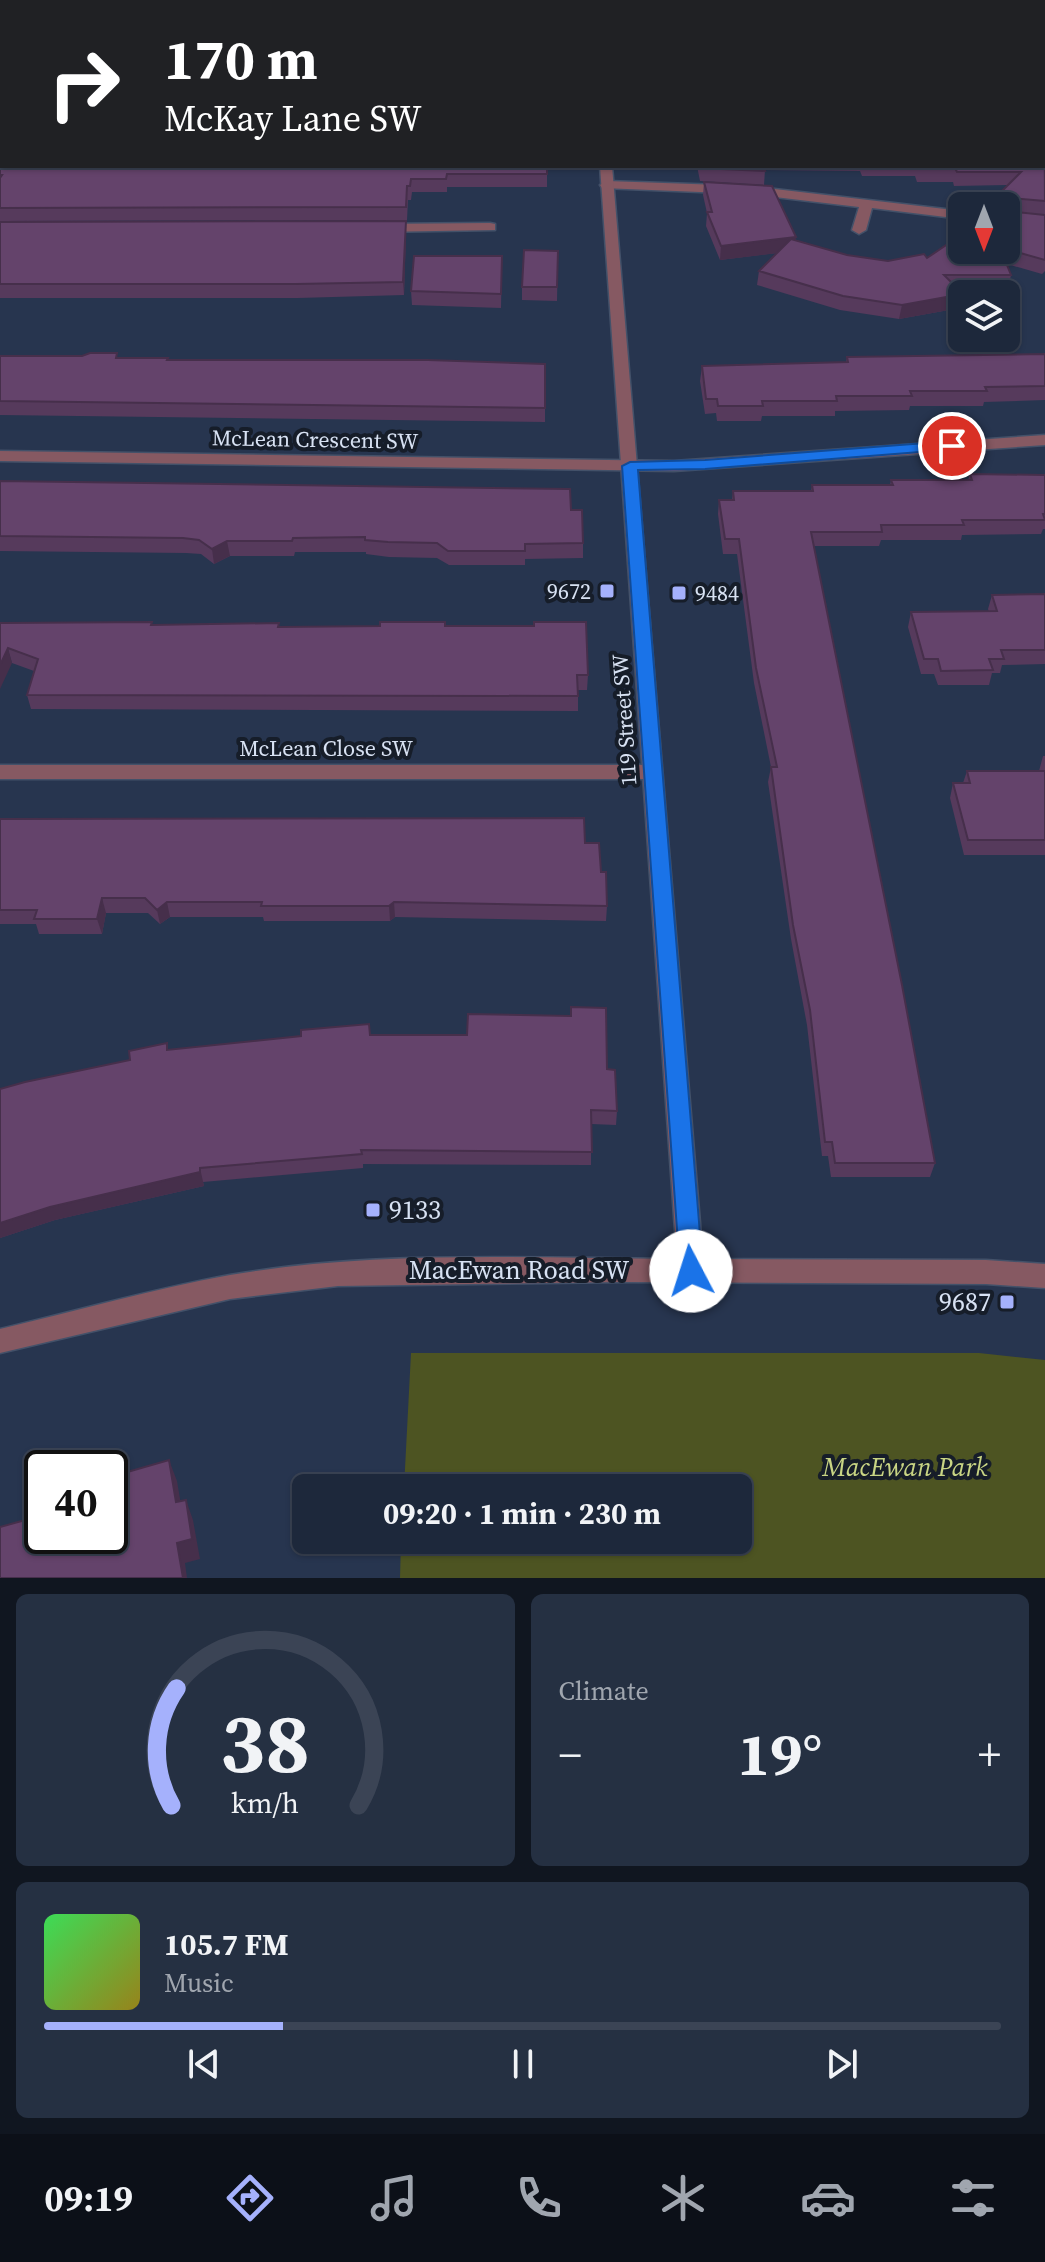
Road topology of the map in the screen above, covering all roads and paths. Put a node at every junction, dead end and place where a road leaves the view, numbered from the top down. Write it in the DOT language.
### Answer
graph roads {
  1 [pos="607,175"];
  2 [pos="866,205"];
  3 [pos="948,214"];
  4 [pos="490,227"];
  5 [pos="364,228"];
  6 [pos="859,230"];
  7 [pos="1045,440"];
  8 [pos="0,456"];
  9 [pos="630,466"];
  10 [pos="0,772"];
  11 [pos="651,772"];
  12 [pos="691,1271"];
  13 [pos="1045,1276"];
  14 [pos="0,1341"];
  1 -- 2 [label="street"];
  1 -- 9 [label="street, 119 Street SW"];
  2 -- 3 [label="street"];
  2 -- 6 [label="street"];
  4 -- 5 [label="street"];
  7 -- 9 [label="street, McLean Crescent SW"];
  8 -- 9 [label="street, McLean Crescent SW"];
  9 -- 11 [label="street, 119 Street SW"];
  10 -- 11 [label="street, McLean Close SW"];
  11 -- 12 [label="street, 119 Street SW"];
  12 -- 13 [label="street, MacEwan Road SW"];
  12 -- 14 [label="street, MacEwan Road SW"];
}
